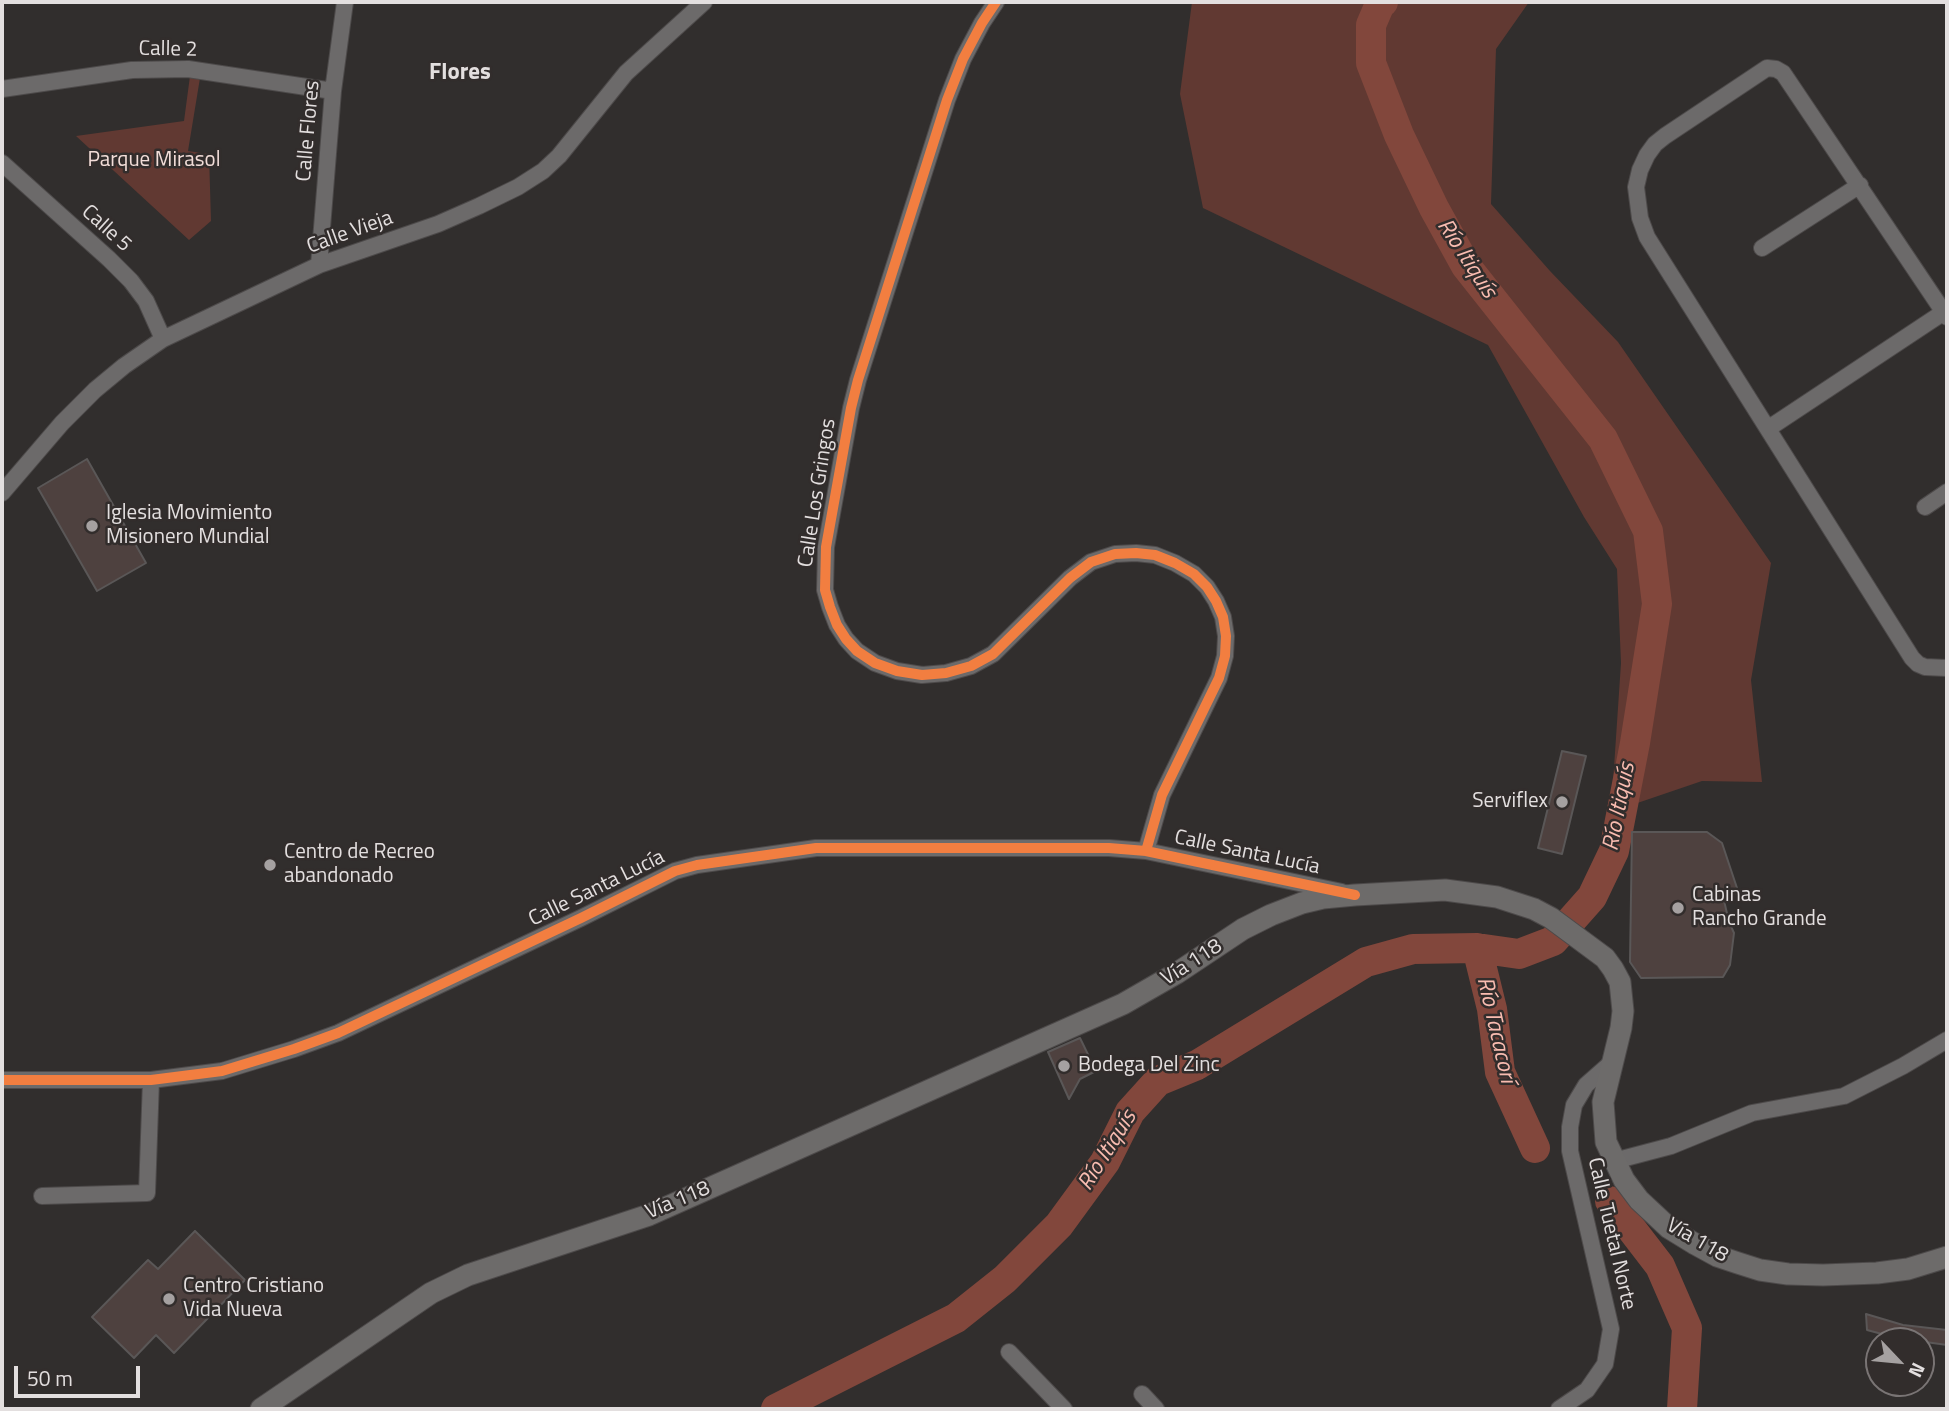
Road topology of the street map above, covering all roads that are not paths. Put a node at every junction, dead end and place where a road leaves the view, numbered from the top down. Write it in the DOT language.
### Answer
graph roads {
  1 [pos="345,2"];
  2 [pos="704,2"];
  3 [pos="996,2"];
  4 [pos="2,89"];
  5 [pos="333,91"];
  6 [pos="3,168"];
  7 [pos="1860,185"];
  8 [pos="1762,248"];
  9 [pos="319,265"];
  10 [pos="1945,315"];
  11 [pos="163,339"];
  12 [pos="1769,428"];
  13 [pos="1947,492"];
  14 [pos="2,493"];
  15 [pos="1925,507"];
  16 [pos="1947,668"];
  17 [pos="1146,852"];
  18 [pos="1275,878"];
  19 [pos="1355,895"];
  20 [pos="1271,915"];
  21 [pos="1947,1040"];
  22 [pos="1611,1063"];
  23 [pos="2,1080"];
  24 [pos="151,1080"];
  25 [pos="1614,1161"];
  26 [pos="42,1196"];
  27 [pos="1947,1257"];
  28 [pos="1009,1352"];
  29 [pos="1142,1394"];
  30 [pos="261,1409"];
  31 [pos="1064,1409"];
  32 [pos="1156,1409"];
  33 [pos="1559,1409"];
  1 -- 5 [label="street, Calle Flores"];
  2 -- 9 [label="street, Calle Vieja"];
  3 -- 17 [label="street, Calle Los Gringos"];
  4 -- 5 [label="street, Calle 2"];
  5 -- 9 [label="street, Calle Flores"];
  6 -- 11 [label="street, Calle 5"];
  7 -- 8 [label="street"];
  7 -- 10 [label="street"];
  7 -- 12 [label="street"];
  9 -- 11 [label="street, Calle Vieja"];
  10 -- 12 [label="street"];
  11 -- 14 [label="street, Calle Vieja"];
  12 -- 16 [label="street"];
  13 -- 15 [label="street"];
  17 -- 18 [label="street, Calle Santa Lucía"];
  17 -- 24 [label="street, Calle Santa Lucía"];
  18 -- 19 [label="street, Calle Santa Lucía"];
  18 -- 20 [label="street"];
  19 -- 20 [label="main road, Vía 118"];
  19 -- 22 [label="main road, Vía 118"];
  20 -- 30 [label="main road, Vía 118"];
  21 -- 25 [label="street"];
  22 -- 25 [label="main road, Vía 118"];
  22 -- 33 [label="street, Calle Tuetal Norte"];
  23 -- 24 [label="street, Calle Santa Lucía"];
  24 -- 26 [label="street"];
  25 -- 27 [label="main road, Vía 118"];
  28 -- 31 [label="street"];
  29 -- 32 [label="street"];
}
